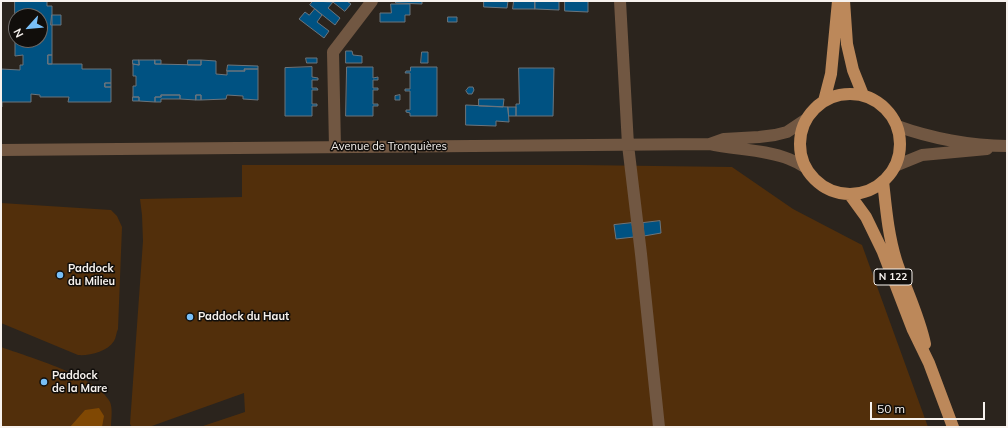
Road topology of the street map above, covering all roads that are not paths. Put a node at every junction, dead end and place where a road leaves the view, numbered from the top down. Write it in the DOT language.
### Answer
graph roads {
  1 [pos="372,1"];
  2 [pos="620,1"];
  3 [pos="838,1"];
  4 [pos="844,1"];
  5 [pos="863,95"];
  6 [pos="824,101"];
  7 [pos="805,120"];
  8 [pos="896,126"];
  9 [pos="709,144"];
  10 [pos="628,146"];
  11 [pos="1005,146"];
  12 [pos="335,147"];
  13 [pos="1,150"];
  14 [pos="895,166"];
  15 [pos="805,167"];
  16 [pos="883,181"];
  17 [pos="850,194"];
  18 [pos="929,363"];
  19 [pos="659,427"];
  20 [pos="953,427"];
  1 -- 12 [label="street"];
  2 -- 10 [label="street"];
  3 -- 6 [label="main road"];
  4 -- 5 [label="main road"];
  5 -- 6 [label="main road"];
  5 -- 8 [label="main road"];
  6 -- 7 [label="main road"];
  7 -- 9 [label="street"];
  7 -- 15 [label="main road"];
  8 -- 11 [label="street"];
  8 -- 14 [label="main road"];
  9 -- 10 [label="street, Avenue de Tronquières"];
  9 -- 15 [label="street, Avenue de Tronquières"];
  10 -- 12 [label="street, Avenue de Tronquières"];
  10 -- 19 [label="street"];
  11 -- 14 [label="street"];
  12 -- 13 [label="street, Avenue de Tronquières"];
  14 -- 16 [label="main road"];
  15 -- 17 [label="main road"];
  16 -- 17 [label="main road"];
  16 -- 18 [label="main road"];
  17 -- 18 [label="main road, N 122"];
  18 -- 20 [label="main road, N 122"];
}
